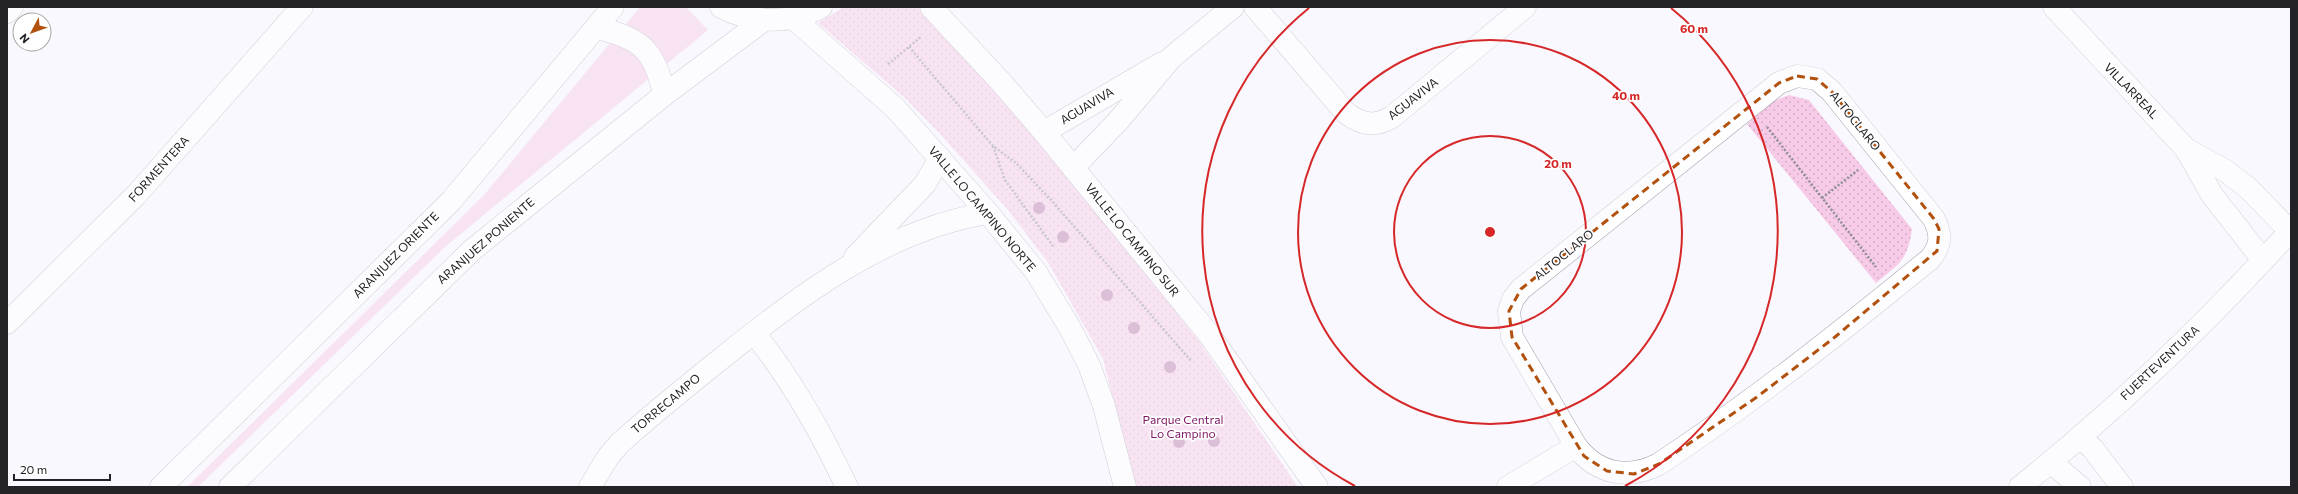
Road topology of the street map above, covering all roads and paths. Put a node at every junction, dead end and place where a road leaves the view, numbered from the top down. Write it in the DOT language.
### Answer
graph roads {
  1 [pos="12,7"];
  2 [pos="302,7"];
  3 [pos="614,7"];
  4 [pos="721,7"];
  5 [pos="821,7"];
  6 [pos="1233,7"];
  7 [pos="1255,7"];
  8 [pos="1525,7"];
  9 [pos="2054,7"];
  10 [pos="2073,7"];
  11 [pos="7,12"];
  12 [pos="936,12"];
  13 [pos="793,18"];
  14 [pos="764,20"];
  15 [pos="597,28"];
  16 [pos="2076,32"];
  17 [pos="909,47"];
  18 [pos="1172,57"];
  19 [pos="864,80"];
  20 [pos="664,95"];
  21 [pos="1751,106"];
  22 [pos="1044,132"];
  23 [pos="2186,149"];
  24 [pos="1880,153"];
  25 [pos="940,158"];
  26 [pos="1073,168"];
  27 [pos="1822,198"];
  28 [pos="988,213"];
  29 [pos="2291,230"];
  30 [pos="2263,260"];
  31 [pos="844,268"];
  32 [pos="1893,289"];
  33 [pos="7,323"];
  34 [pos="754,333"];
  35 [pos="1193,364"];
  36 [pos="2080,437"];
  37 [pos="1576,446"];
  38 [pos="2051,462"];
  39 [pos="161,487"];
  40 [pos="230,487"];
  41 [pos="590,487"];
  42 [pos="847,487"];
  43 [pos="1125,487"];
  44 [pos="1317,487"];
  45 [pos="1508,487"];
  46 [pos="2020,487"];
  47 [pos="2080,487"];
  48 [pos="2122,487"];
  1 -- 11 [label="street"];
  2 -- 33 [label="street, FORMENTERA"];
  3 -- 15 [label="street, ARANJUEZ ORIENTE"];
  4 -- 14 [label="street"];
  5 -- 13 [label="street"];
  6 -- 18 [label="street, AGUAVIVA"];
  7 -- 8 [label="street, AGUAVIVA"];
  9 -- 16 [label="street, VILLARREAL"];
  10 -- 16 [label="street"];
  12 -- 17 [label="path"];
  12 -- 22 [label="street, VALLE LO CAMPINO SUR"];
  13 -- 14 [label="street"];
  13 -- 19 [label="street, VALLE LO CAMPINO NORTE"];
  14 -- 20 [label="street, ARANJUEZ PONIENTE"];
  15 -- 20 [label="street"];
  15 -- 39 [label="street, ARANJUEZ ORIENTE"];
  16 -- 23 [label="street, VILLARREAL"];
  17 -- 19 [label="path"];
  17 -- 35 [label="path"];
  18 -- 22 [label="street, AGUAVIVA"];
  18 -- 26 [label="street, AGUAVIVA"];
  19 -- 25 [label="street, VALLE LO CAMPINO NORTE"];
  20 -- 40 [label="street, ARANJUEZ PONIENTE"];
  21 -- 24 [label="street, ALTOCLARO"];
  21 -- 27 [label="path"];
  21 -- 37 [label="street, ALTOCLARO"];
  22 -- 26 [label="street, VALLE LO CAMPINO SUR"];
  23 -- 29 [label="street, VILLARREAL"];
  23 -- 30 [label="street, VILLARREAL"];
  24 -- 27 [label="path"];
  24 -- 32 [label="street, ALTOCLARO"];
  25 -- 28 [label="street, VALLE LO CAMPINO NORTE"];
  25 -- 31 [label="street, TORRECAMPO"];
  26 -- 44 [label="street, VALLE LO CAMPINO SUR"];
  27 -- 32 [label="path"];
  28 -- 31 [label="street, TORRECAMPO"];
  28 -- 43 [label="street, VALLE LO CAMPINO NORTE"];
  29 -- 30 [label="street, FUERTEVENTURA"];
  30 -- 36 [label="street, FUERTEVENTURA"];
  31 -- 34 [label="street, TORRECAMPO"];
  32 -- 37 [label="street, ALTOCLARO"];
  34 -- 41 [label="street, TORRECAMPO"];
  34 -- 42 [label="street"];
  36 -- 38 [label="street, FUERTEVENTURA"];
  36 -- 48 [label="street"];
  37 -- 45 [label="street"];
  38 -- 46 [label="street, FUERTEVENTURA"];
  38 -- 47 [label="street"];
}
